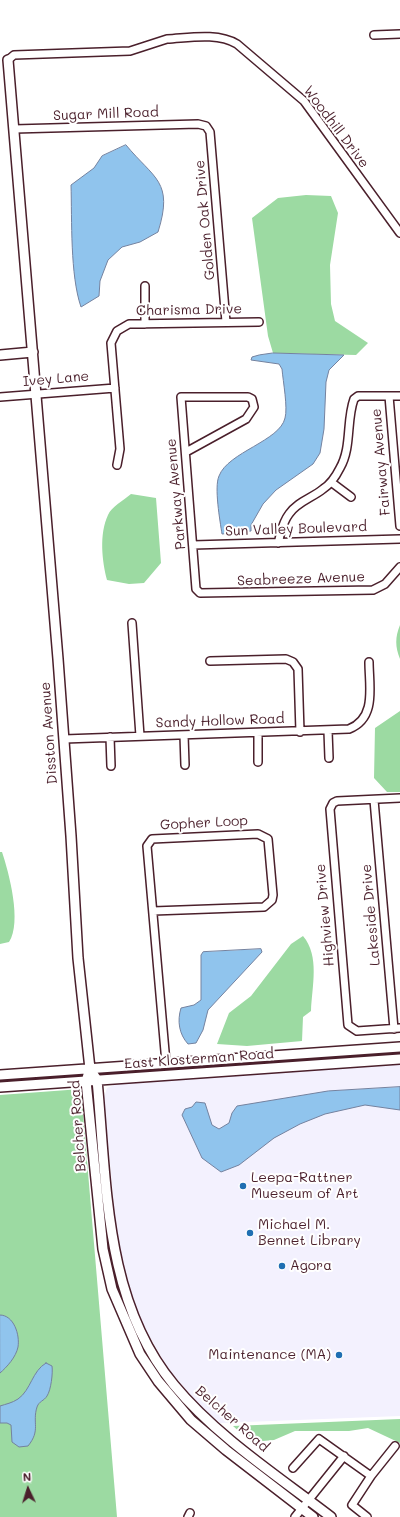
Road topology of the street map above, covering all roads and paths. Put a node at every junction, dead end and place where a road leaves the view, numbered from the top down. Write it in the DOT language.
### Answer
graph roads {
  1 [pos="400,34"];
  2 [pos="374,35"];
  3 [pos="8,60"];
  4 [pos="198,124"];
  5 [pos="14,129"];
  6 [pos="400,233"];
  7 [pos="145,286"];
  8 [pos="226,322"];
  9 [pos="259,322"];
  10 [pos="145,324"];
  11 [pos="33,352"];
  12 [pos="0,354"];
  13 [pos="115,388"];
  14 [pos="36,394"];
  15 [pos="389,396"];
  16 [pos="400,396"];
  17 [pos="0,397"];
  18 [pos="186,452"];
  19 [pos="116,465"];
  20 [pos="331,482"];
  21 [pos="351,497"];
  22 [pos="400,526"];
  23 [pos="400,539"];
  24 [pos="278,543"];
  25 [pos="193,545"];
  26 [pos="400,567"];
  27 [pos="196,589"];
  28 [pos="132,623"];
  29 [pos="210,662"];
  30 [pos="369,662"];
  31 [pos="328,730"];
  32 [pos="300,732"];
  33 [pos="258,733"];
  34 [pos="184,735"];
  35 [pos="140,736"];
  36 [pos="110,737"];
  37 [pos="64,739"];
  38 [pos="329,758"];
  39 [pos="258,762"];
  40 [pos="185,765"];
  41 [pos="111,766"];
  42 [pos="400,798"];
  43 [pos="374,800"];
  44 [pos="153,911"];
  45 [pos="397,1028"];
  46 [pos="400,1047"];
  47 [pos="400,1059"];
  48 [pos="166,1064"];
  49 [pos="90,1069"];
  50 [pos="0,1075"];
  51 [pos="97,1080"];
  52 [pos="86,1081"];
  53 [pos="0,1087"];
  54 [pos="395,1446"];
  55 [pos="344,1456"];
  56 [pos="293,1468"];
  57 [pos="371,1476"];
  58 [pos="309,1500"];
  59 [pos="302,1508"];
  60 [pos="296,1517"];
  61 [pos="313,1517"];
  62 [pos="331,1517"];
  63 [pos="367,1517"];
  1 -- 2 [label="street"];
  3 -- 5 [label="main road, Disston Avenue"];
  3 -- 6 [label="street, Woodhill Drive"];
  4 -- 5 [label="street, Sugar Mill Road"];
  4 -- 8 [label="street, Golden Oak Drive"];
  5 -- 11 [label="main road, Disston Avenue"];
  7 -- 10 [label="street"];
  8 -- 9 [label="street, Charisma Drive"];
  8 -- 10 [label="street, Charisma Drive"];
  10 -- 13 [label="street, Charisma Drive"];
  11 -- 12 [label="main road"];
  11 -- 14 [label="main road, Disston Avenue"];
  13 -- 14 [label="street, Ivey Lane"];
  13 -- 19 [label="street"];
  14 -- 17 [label="street, Ivey Lane"];
  14 -- 37 [label="main road, Disston Avenue"];
  15 -- 16 [label="street"];
  15 -- 20 [label="street"];
  15 -- 22 [label="street, Fairway Avenue"];
  18 -- 18 [label="street, Parkway Avenue"];
  18 -- 25 [label="street, Parkway Avenue"];
  20 -- 21 [label="street"];
  20 -- 24 [label="street"];
  23 -- 24 [label="street, Sun Valley Boulevard"];
  24 -- 25 [label="street, Sun Valley Boulevard"];
  25 -- 27 [label="street, Parkway Avenue"];
  26 -- 27 [label="street, Seabreeze Avenue"];
  28 -- 35 [label="street"];
  29 -- 32 [label="street"];
  30 -- 31 [label="street, Sandy Hollow Road"];
  31 -- 32 [label="street, Sandy Hollow Road"];
  31 -- 38 [label="street"];
  32 -- 33 [label="street, Sandy Hollow Road"];
  33 -- 34 [label="street, Sandy Hollow Road"];
  33 -- 39 [label="street"];
  34 -- 35 [label="street, Sandy Hollow Road"];
  34 -- 40 [label="street"];
  35 -- 36 [label="street, Sandy Hollow Road"];
  36 -- 37 [label="street, Sandy Hollow Road"];
  36 -- 41 [label="street"];
  37 -- 49 [label="main road, Disston Avenue"];
  42 -- 43 [label="street"];
  43 -- 45 [label="street, Lakeside Drive"];
  43 -- 45 [label="street, Highview Drive"];
  44 -- 44 [label="street, Gopher Loop"];
  44 -- 48 [label="street, Gopher Loop"];
  46 -- 48 [label="main road, East Klosterman Road"];
  47 -- 51 [label="main road, East Klosterman Road"];
  48 -- 49 [label="main road, East Klosterman Road"];
  49 -- 50 [label="main road, East Klosterman Road"];
  49 -- 51 [label="main road, Belcher Road"];
  49 -- 52 [label="main road, Belcher Road"];
  51 -- 52 [label="main road, East Klosterman Road"];
  51 -- 58 [label="main road, Belcher Road"];
  52 -- 53 [label="main road, East Klosterman Road"];
  52 -- 59 [label="main road, Belcher Road"];
  54 -- 57 [label="street"];
  55 -- 56 [label="street"];
  55 -- 57 [label="street"];
  55 -- 58 [label="street"];
  57 -- 63 [label="street"];
  58 -- 59 [label="street"];
  58 -- 62 [label="main road, Belcher Road"];
  59 -- 60 [label="street"];
  59 -- 61 [label="main road, Belcher Road"];
}
